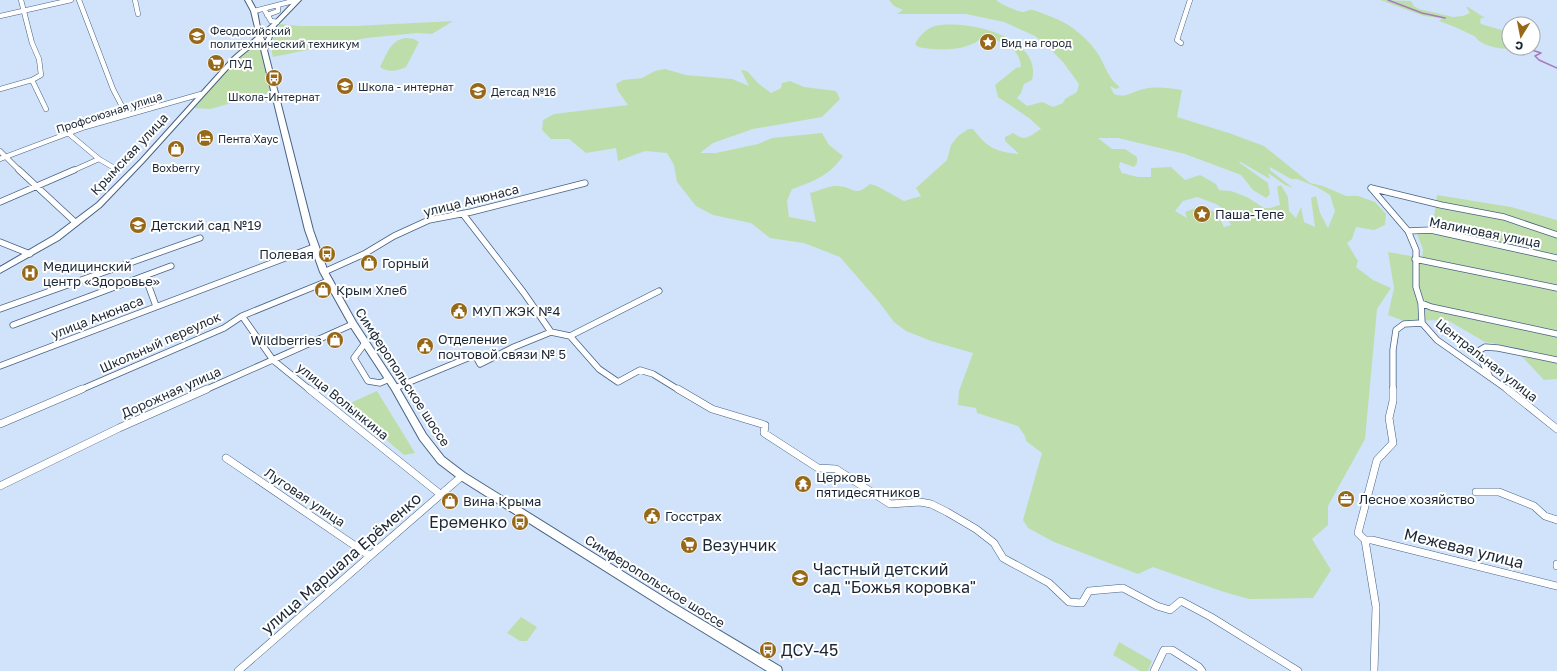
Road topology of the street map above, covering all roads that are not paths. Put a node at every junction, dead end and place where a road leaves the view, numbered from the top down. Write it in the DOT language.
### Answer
graph roads {
  1 [pos="21,0"];
  2 [pos="70,0"];
  3 [pos="79,0"];
  4 [pos="135,0"];
  5 [pos="248,0"];
  6 [pos="298,0"];
  7 [pos="1190,0"];
  8 [pos="278,6"];
  9 [pos="264,9"];
  10 [pos="23,11"];
  11 [pos="254,11"];
  12 [pos="138,14"];
  13 [pos="267,15"];
  14 [pos="0,16"];
  15 [pos="276,23"];
  16 [pos="257,27"];
  17 [pos="260,36"];
  18 [pos="1181,43"];
  19 [pos="264,50"];
  20 [pos="238,54"];
  21 [pos="32,80"];
  22 [pos="0,89"];
  23 [pos="202,94"];
  24 [pos="46,109"];
  25 [pos="126,114"];
  26 [pos="68,133"];
  27 [pos="0,151"];
  28 [pos="6,157"];
  29 [pos="0,159"];
  30 [pos="99,159"];
  31 [pos="116,170"];
  32 [pos="585,183"];
  33 [pos="35,186"];
  34 [pos="0,202"];
  35 [pos="463,214"];
  36 [pos="76,223"];
  37 [pos="1408,230"];
  38 [pos="1557,234"];
  39 [pos="200,238"];
  40 [pos="0,242"];
  41 [pos="314,247"];
  42 [pos="30,254"];
  43 [pos="1557,258"];
  44 [pos="1415,260"];
  45 [pos="171,266"];
  46 [pos="0,270"];
  47 [pos="324,272"];
  48 [pos="145,276"];
  49 [pos="328,281"];
  50 [pos="1557,288"];
  51 [pos="658,291"];
  52 [pos="1422,303"];
  53 [pos="156,306"];
  54 [pos="0,309"];
  55 [pos="242,316"];
  56 [pos="1422,323"];
  57 [pos="353,324"];
  58 [pos="13,325"];
  59 [pos="551,332"];
  60 [pos="1557,334"];
  61 [pos="570,336"];
  62 [pos="365,343"];
  63 [pos="273,360"];
  64 [pos="1557,360"];
  65 [pos="0,366"];
  66 [pos="1490,376"];
  67 [pos="389,379"];
  68 [pos="395,388"];
  69 [pos="0,424"];
  70 [pos="1557,429"];
  71 [pos="226,458"];
  72 [pos="462,476"];
  73 [pos="0,486"];
  74 [pos="1476,492"];
  75 [pos="440,494"];
  76 [pos="1557,520"];
  77 [pos="1365,540"];
  78 [pos="370,556"];
  79 [pos="1557,586"];
  80 [pos="238,671"];
  81 [pos="777,671"];
  82 [pos="1154,671"];
  83 [pos="1202,671"];
  84 [pos="1298,671"];
  85 [pos="1374,671"];
  1 -- 10 [label="street"];
  2 -- 10 [label="street"];
  3 -- 25 [label="street"];
  4 -- 12 [label="street"];
  5 -- 11 [label="main road, Симферопольское шоссе"];
  6 -- 8 [label="street"];
  6 -- 15 [label="main road"];
  7 -- 18 [label="street"];
  8 -- 9 [label="street"];
  8 -- 13 [label="street"];
  9 -- 11 [label="street"];
  9 -- 13 [label="street"];
  10 -- 14 [label="street"];
  10 -- 21 [label="street"];
  11 -- 16 [label="main road, Симферопольское шоссе"];
  13 -- 15 [label="street"];
  15 -- 16 [label="main road"];
  15 -- 17 [label="main road, Крымская улица"];
  15 -- 19 [label="main road"];
  16 -- 17 [label="main road, Симферопольское шоссе"];
  16 -- 20 [label="main road"];
  17 -- 19 [label="main road, Симферопольское шоссе"];
  17 -- 20 [label="main road, Крымская улица"];
  19 -- 20 [label="main road"];
  19 -- 41 [label="main road, Симферопольское шоссе"];
  20 -- 23 [label="main road, Крымская улица"];
  21 -- 22 [label="street"];
  21 -- 24 [label="street"];
  23 -- 25 [label="street, Профсоюзная улица"];
  23 -- 36 [label="main road, Крымская улица"];
  25 -- 26 [label="street, Профсоюзная улица"];
  26 -- 28 [label="street, Профсоюзная улица"];
  26 -- 30 [label="street"];
  27 -- 28 [label="street"];
  28 -- 29 [label="street, Профсоюзная улица"];
  28 -- 33 [label="street"];
  30 -- 31 [label="street"];
  30 -- 33 [label="street"];
  32 -- 35 [label="street, улица Анюнаса"];
  33 -- 34 [label="street"];
  33 -- 36 [label="street"];
  35 -- 47 [label="street, улица Анюнаса"];
  35 -- 59 [label="street"];
  36 -- 42 [label="main road, Крымская улица"];
  37 -- 38 [label="street"];
  37 -- 43 [label="street, Малиновая улица"];
  37 -- 44 [label="street"];
  39 -- 54 [label="street"];
  40 -- 42 [label="street"];
  41 -- 47 [label="main road, Симферопольское шоссе"];
  41 -- 53 [label="street, улица Анюнаса"];
  42 -- 46 [label="main road, Крымская улица"];
  44 -- 50 [label="street"];
  44 -- 52 [label="street"];
  45 -- 48 [label="street"];
  47 -- 49 [label="main road, Симферопольское шоссе"];
  48 -- 53 [label="street"];
  48 -- 58 [label="street"];
  49 -- 55 [label="street, Школьный переулок"];
  49 -- 57 [label="main road, Симферопольское шоссе"];
  51 -- 61 [label="street"];
  52 -- 56 [label="street"];
  52 -- 60 [label="street"];
  53 -- 65 [label="street, улица Анюнаса"];
  55 -- 63 [label="street, улица Волынкина"];
  55 -- 69 [label="street, Школьный переулок"];
  56 -- 66 [label="street, Центральная улица"];
  56 -- 77 [label="street"];
  57 -- 62 [label="main road, Симферопольское шоссе"];
  57 -- 63 [label="street, Дорожная улица"];
  59 -- 61 [label="street"];
  59 -- 68 [label="street"];
  61 -- 84 [label="street"];
  62 -- 67 [label="main road, Симферопольское шоссе"];
  62 -- 67 [label="street"];
  63 -- 73 [label="street, Дорожная улица"];
  63 -- 75 [label="street, улица Волынкина"];
  64 -- 66 [label="street"];
  66 -- 70 [label="street, Центральная улица"];
  67 -- 68 [label="main road, Симферопольское шоссе"];
  68 -- 72 [label="main road, Симферопольское шоссе"];
  71 -- 78 [label="street, Луговая улица"];
  72 -- 75 [label="street, улица Маршала Ерёменко"];
  72 -- 81 [label="main road, Симферопольское шоссе"];
  74 -- 76 [label="street"];
  75 -- 78 [label="street, улица Маршала Ерёменко"];
  77 -- 79 [label="street, Межевая улица"];
  77 -- 85 [label="street"];
  78 -- 80 [label="street, улица Маршала Ерёменко"];
  82 -- 83 [label="street"];
}
